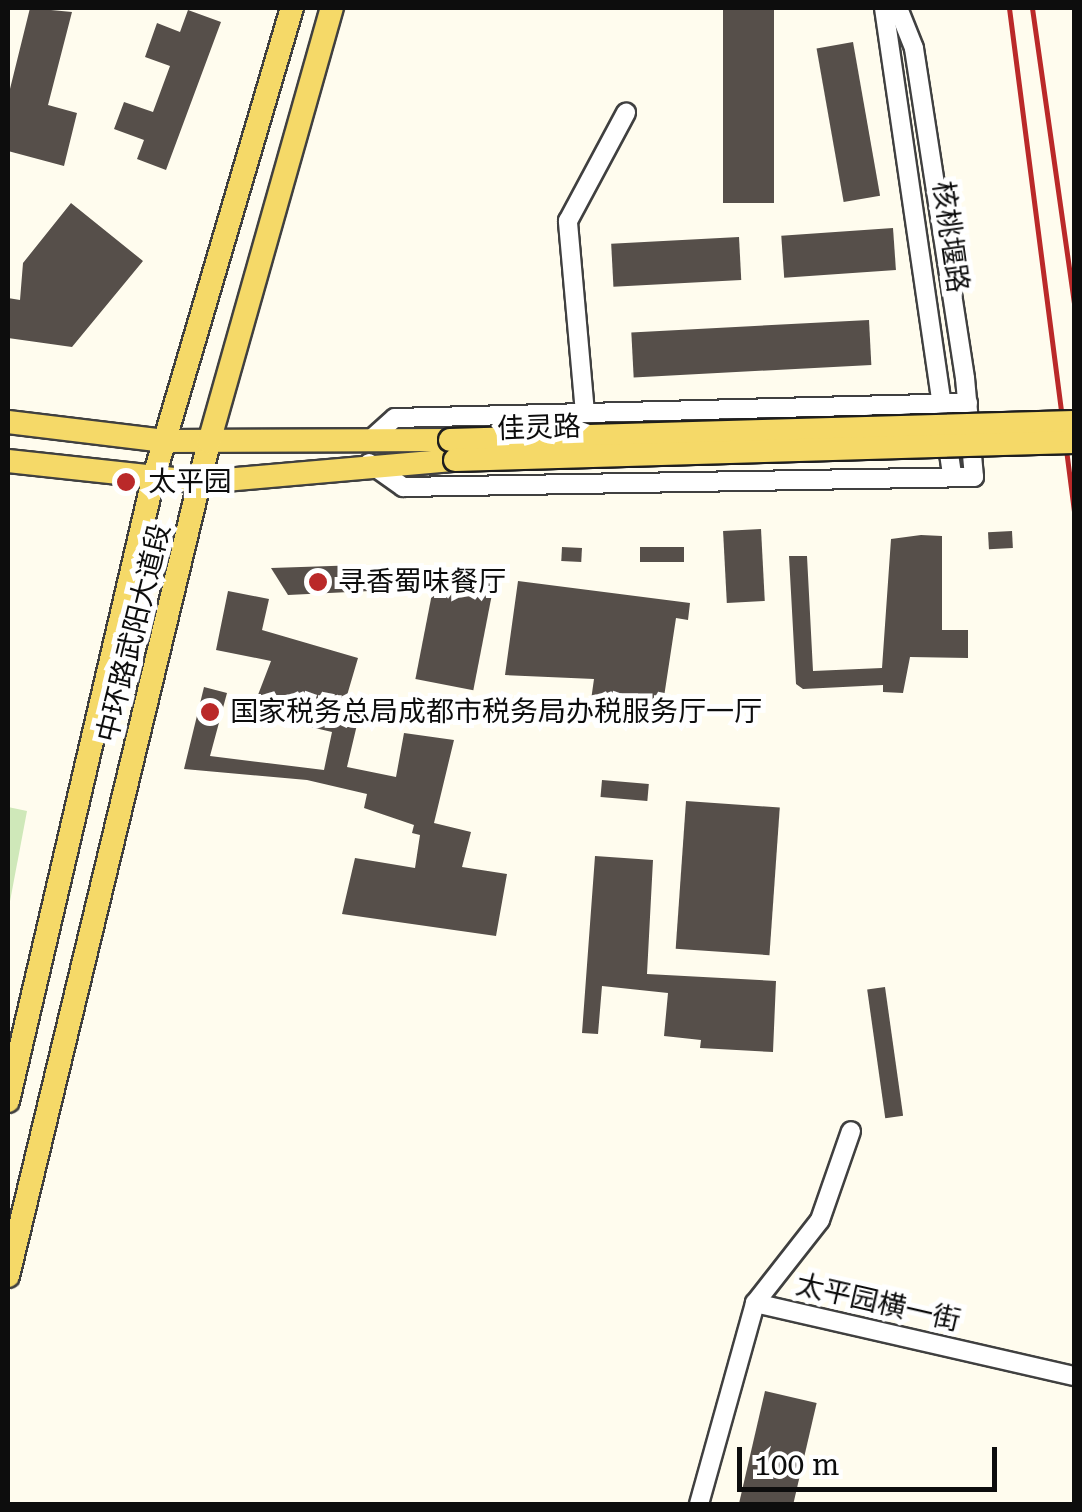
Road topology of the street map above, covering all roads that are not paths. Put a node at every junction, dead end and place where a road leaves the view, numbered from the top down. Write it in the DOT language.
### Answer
graph roads {
  1 [pos="292,8"];
  2 [pos="332,8"];
  3 [pos="884,8"];
  4 [pos="898,8"];
  5 [pos="626,113"];
  6 [pos="946,402"];
  7 [pos="968,403"];
  8 [pos="585,413"];
  9 [pos="8,422"];
  10 [pos="1074,422"];
  11 [pos="165,441"];
  12 [pos="210,442"];
  13 [pos="1074,442"];
  14 [pos="453,450"];
  15 [pos="368,453"];
  16 [pos="8,461"];
  17 [pos="952,476"];
  18 [pos="154,480"];
  19 [pos="202,482"];
  20 [pos="8,1101"];
  21 [pos="852,1131"];
  22 [pos="16,1208"];
  23 [pos="8,1276"];
  24 [pos="755,1303"];
  25 [pos="1074,1376"];
  26 [pos="699,1504"];
  1 -- 11 [label="main road, 中环路武阳大道段"];
  2 -- 12 [label="main road, 中环路武阳大道段"];
  3 -- 6 [label="street, 核桃堰路"];
  4 -- 7 [label="street"];
  5 -- 8 [label="street"];
  6 -- 7 [label="street"];
  6 -- 8 [label="street"];
  6 -- 17 [label="street, 核桃堰路"];
  7 -- 17 [label="street"];
  8 -- 15 [label="street"];
  9 -- 11 [label="main road, 佳灵路"];
  10 -- 14 [label="main road, 佳灵路, bridge"];
  11 -- 12 [label="main road, 佳灵路"];
  11 -- 18 [label="main road, 中环路武阳大道段"];
  12 -- 15 [label="main road, 佳灵路"];
  12 -- 19 [label="main road, 中环路武阳大道段"];
  13 -- 14 [label="main road, 佳灵路, bridge"];
  14 -- 15 [label="main road, 佳灵路"];
  15 -- 17 [label="street"];
  15 -- 19 [label="main road, 佳灵路"];
  16 -- 18 [label="main road, 佳灵路"];
  18 -- 19 [label="main road, 佳灵路"];
  18 -- 20 [label="main road, 中环路武阳大道段"];
  19 -- 22 [label="main road, 中环路武阳大道段"];
  21 -- 24 [label="street"];
  22 -- 23 [label="main road, 中环路武阳大道段"];
  24 -- 25 [label="street, 太平园横一街"];
  24 -- 26 [label="street, 太平园横一街"];
}
